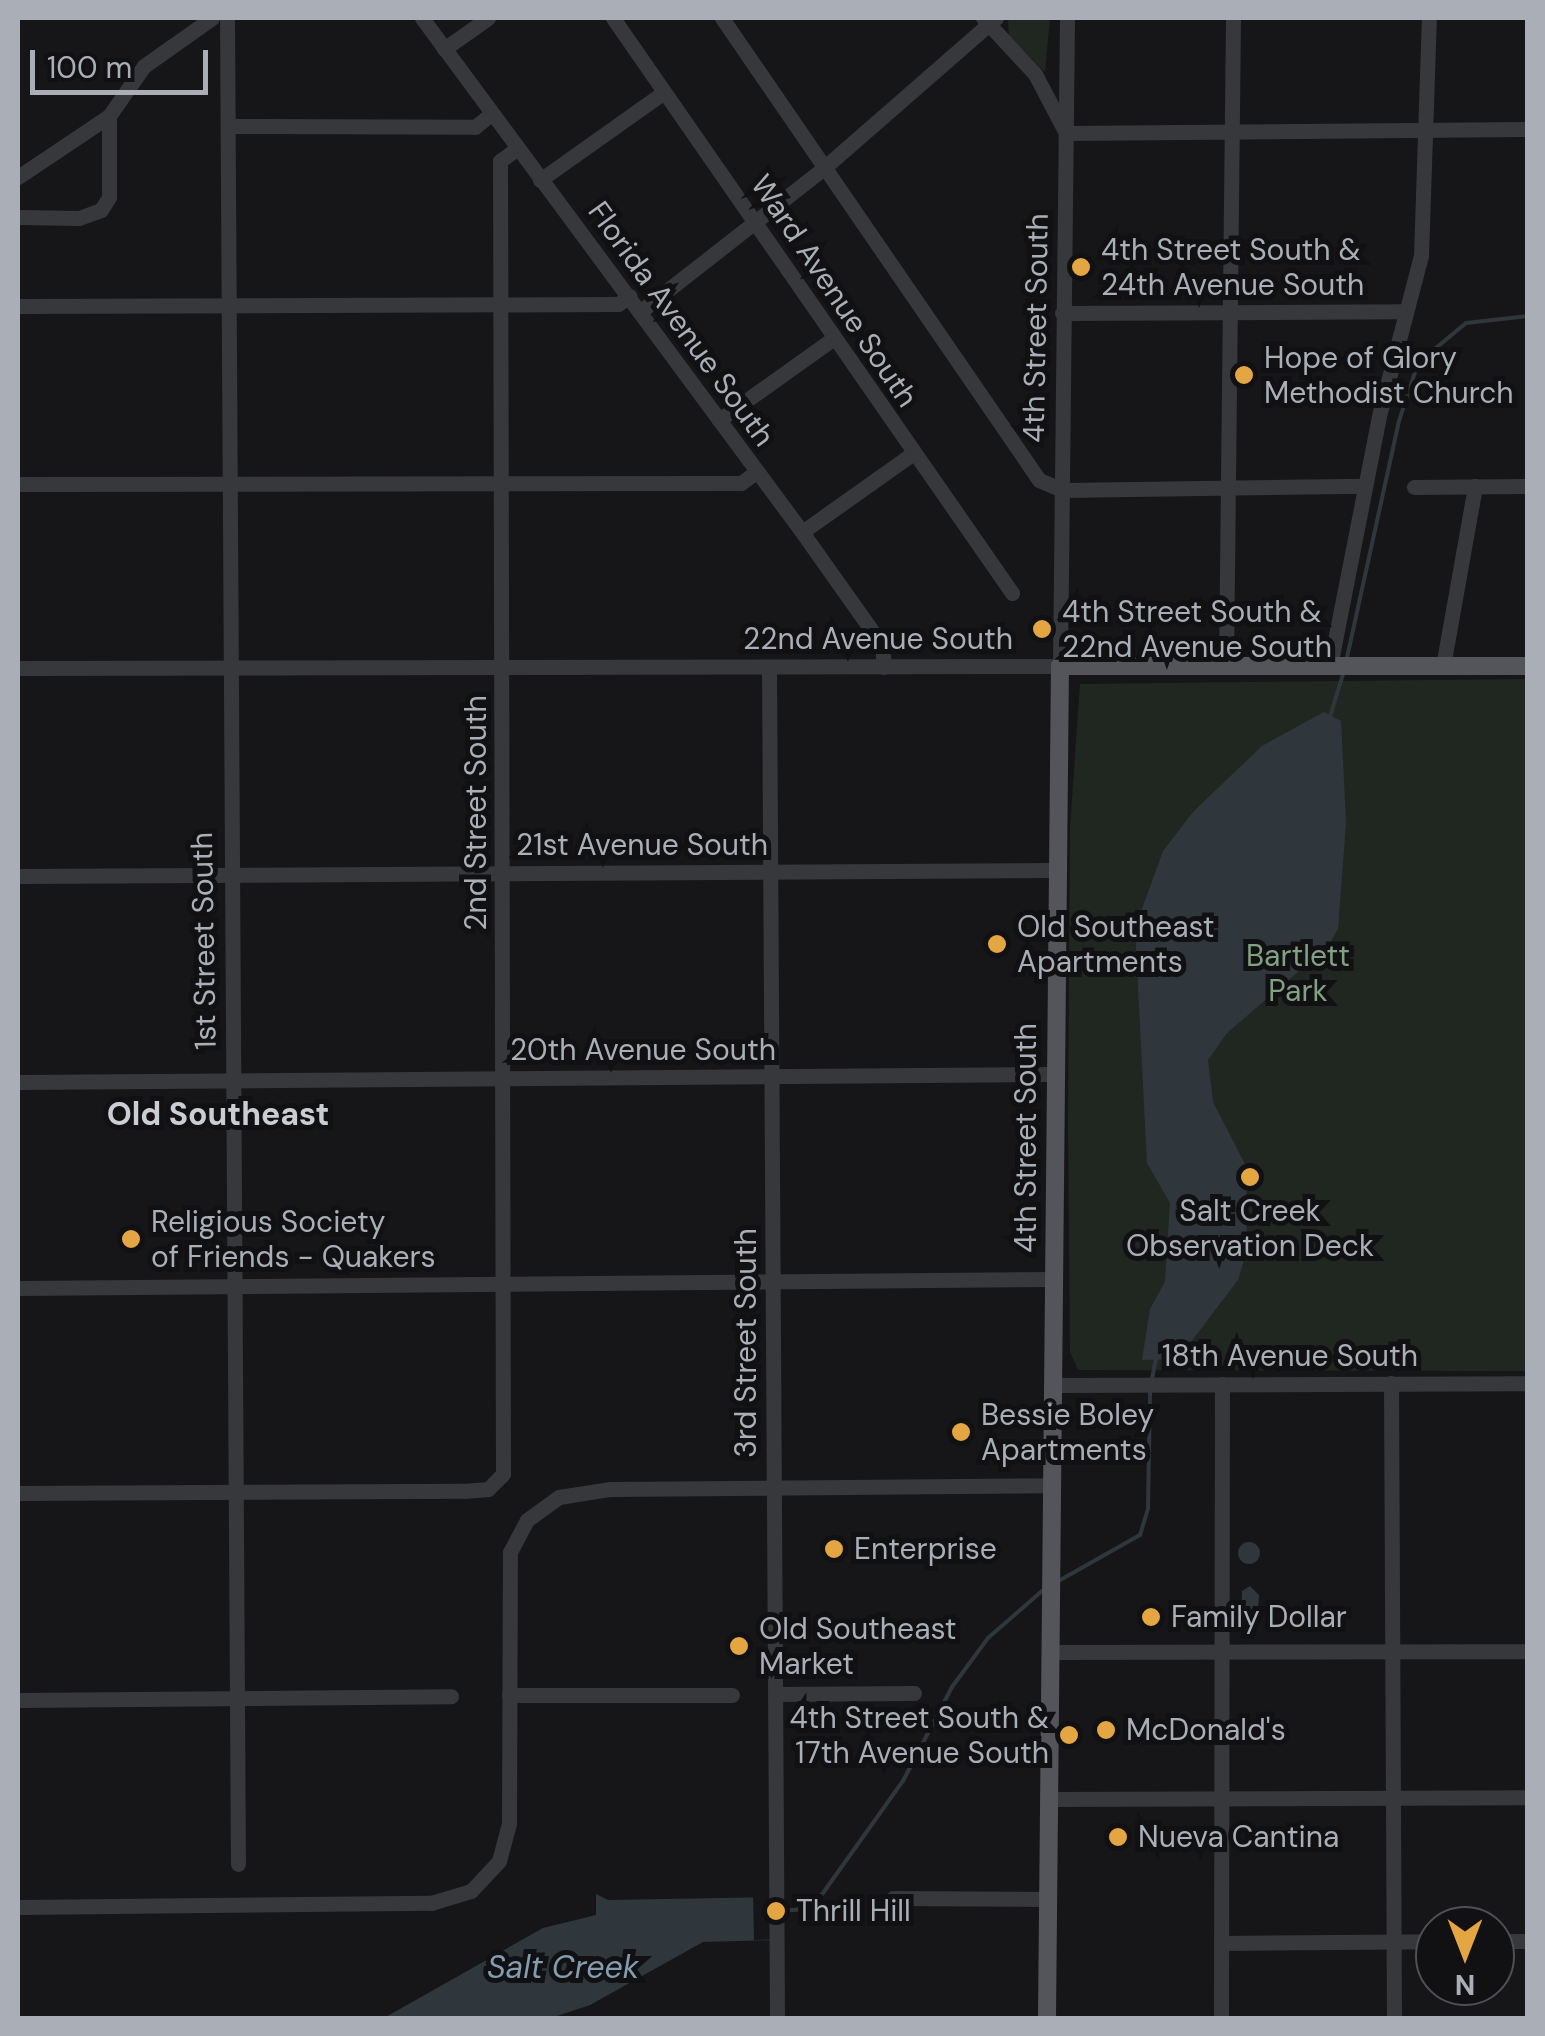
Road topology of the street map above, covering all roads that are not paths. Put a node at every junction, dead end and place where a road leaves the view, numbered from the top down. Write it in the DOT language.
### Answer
graph roads {
  1 [pos="212,18"];
  2 [pos="228,18"];
  3 [pos="422,18"];
  4 [pos="488,18"];
  5 [pos="613,18"];
  6 [pos="722,18"];
  7 [pos="1067,18"];
  8 [pos="1233,18"];
  9 [pos="1430,18"];
  10 [pos="989,20"];
  11 [pos="444,49"];
  12 [pos="663,92"];
  13 [pos="490,115"];
  14 [pos="109,116"];
  15 [pos="228,126"];
  16 [pos="1528,129"];
  17 [pos="1233,130"];
  18 [pos="1429,130"];
  19 [pos="1066,133"];
  20 [pos="516,149"];
  21 [pos="825,168"];
  22 [pos="18,177"];
  23 [pos="540,180"];
  24 [pos="18,218"];
  25 [pos="756,223"];
  26 [pos="630,296"];
  27 [pos="504,304"];
  28 [pos="18,306"];
  29 [pos="231,306"];
  30 [pos="1231,309"];
  31 [pos="641,311"];
  32 [pos="1406,311"];
  33 [pos="1062,313"];
  34 [pos="834,338"];
  35 [pos="720,420"];
  36 [pos="912,454"];
  37 [pos="756,472"];
  38 [pos="232,482"];
  39 [pos="503,482"];
  40 [pos="18,484"];
  41 [pos="1366,486"];
  42 [pos="1475,486"];
  43 [pos="1528,486"];
  44 [pos="1414,487"];
  45 [pos="1230,488"];
  46 [pos="1062,490"];
  47 [pos="802,532"];
  48 [pos="1012,593"];
  49 [pos="1226,665"];
  50 [pos="1060,666"];
  51 [pos="1330,666"];
  52 [pos="1443,666"];
  53 [pos="1528,666"];
  54 [pos="503,667"];
  55 [pos="769,667"];
  56 [pos="884,667"];
  57 [pos="18,668"];
  58 [pos="229,668"];
  59 [pos="1054,870"];
  60 [pos="770,872"];
  61 [pos="505,874"];
  62 [pos="230,875"];
  63 [pos="18,876"];
  64 [pos="1055,1074"];
  65 [pos="770,1077"];
  66 [pos="504,1078"];
  67 [pos="232,1079"];
  68 [pos="18,1082"];
  69 [pos="1053,1279"];
  70 [pos="774,1283"];
  71 [pos="504,1284"];
  72 [pos="233,1286"];
  73 [pos="18,1288"];
  74 [pos="1528,1382"];
  75 [pos="1392,1383"];
  76 [pos="1222,1384"];
  77 [pos="1054,1385"];
  78 [pos="1050,1485"];
  79 [pos="774,1488"];
  80 [pos="235,1491"];
  81 [pos="18,1494"];
  82 [pos="1528,1650"];
  83 [pos="1050,1652"];
  84 [pos="1221,1652"];
  85 [pos="1395,1652"];
  86 [pos="914,1693"];
  87 [pos="732,1694"];
  88 [pos="775,1694"];
  89 [pos="451,1696"];
  90 [pos="509,1696"];
  91 [pos="236,1697"];
  92 [pos="18,1700"];
  93 [pos="1528,1796"];
  94 [pos="1396,1798"];
  95 [pos="1050,1799"];
  96 [pos="1220,1799"];
  97 [pos="238,1864"];
  98 [pos="894,1898"];
  99 [pos="1048,1899"];
  100 [pos="18,1907"];
  101 [pos="1393,1941"];
  102 [pos="1415,1941"];
  103 [pos="1221,1943"];
  104 [pos="776,2018"];
  105 [pos="1046,2018"];
  106 [pos="1220,2018"];
  107 [pos="1394,2018"];
  1 -- 14 [label="street"];
  2 -- 15 [label="street, 1st Street South"];
  3 -- 11 [label="street, Florida Avenue South"];
  4 -- 11 [label="street"];
  5 -- 12 [label="street, Ward Avenue South"];
  6 -- 21 [label="street"];
  7 -- 19 [label="street, 4th Street South"];
  8 -- 17 [label="street"];
  9 -- 18 [label="street"];
  10 -- 19 [label="street"];
  10 -- 21 [label="street"];
  11 -- 13 [label="street, Florida Avenue South"];
  12 -- 23 [label="street"];
  12 -- 25 [label="street, Ward Avenue South"];
  13 -- 15 [label="street"];
  13 -- 20 [label="street, Florida Avenue South"];
  14 -- 22 [label="street"];
  14 -- 24 [label="street"];
  15 -- 29 [label="street, 1st Street South"];
  16 -- 18 [label="street"];
  17 -- 18 [label="street"];
  17 -- 19 [label="street"];
  17 -- 30 [label="street"];
  18 -- 32 [label="street"];
  19 -- 33 [label="street, 4th Street South"];
  20 -- 23 [label="street, Florida Avenue South"];
  20 -- 27 [label="street, 2nd Street South"];
  21 -- 25 [label="street"];
  21 -- 46 [label="street"];
  23 -- 26 [label="street, Florida Avenue South"];
  25 -- 31 [label="street"];
  25 -- 34 [label="street, Ward Avenue South"];
  26 -- 27 [label="street"];
  26 -- 31 [label="street, Florida Avenue South"];
  27 -- 29 [label="street"];
  27 -- 39 [label="street, 2nd Street South"];
  28 -- 29 [label="street"];
  29 -- 38 [label="street, 1st Street South"];
  30 -- 32 [label="street"];
  30 -- 33 [label="street"];
  30 -- 45 [label="street"];
  31 -- 35 [label="street, Florida Avenue South"];
  32 -- 41 [label="street"];
  33 -- 46 [label="street, 4th Street South"];
  34 -- 35 [label="street"];
  34 -- 36 [label="street, Ward Avenue South"];
  35 -- 37 [label="street, Florida Avenue South"];
  36 -- 47 [label="street"];
  36 -- 48 [label="street, Ward Avenue South"];
  37 -- 39 [label="street"];
  37 -- 47 [label="street, Florida Avenue South"];
  38 -- 39 [label="street"];
  38 -- 40 [label="street"];
  38 -- 58 [label="street, 1st Street South"];
  39 -- 54 [label="street, 2nd Street South"];
  41 -- 45 [label="street"];
  41 -- 51 [label="street"];
  42 -- 43 [label="street"];
  42 -- 44 [label="street"];
  42 -- 52 [label="street"];
  45 -- 46 [label="street"];
  45 -- 49 [label="street"];
  46 -- 50 [label="street, 4th Street South"];
  47 -- 56 [label="street, Florida Avenue South"];
  49 -- 50 [label="main road, 22nd Avenue South"];
  49 -- 51 [label="main road, 22nd Avenue South"];
  50 -- 56 [label="street, 22nd Avenue South"];
  50 -- 59 [label="main road, 4th Street South"];
  51 -- 52 [label="main road, 22nd Avenue South"];
  52 -- 53 [label="main road, 22nd Avenue South"];
  54 -- 55 [label="street, 22nd Avenue South"];
  54 -- 58 [label="street, 22nd Avenue South"];
  54 -- 61 [label="street, 2nd Street South"];
  55 -- 56 [label="street, 22nd Avenue South"];
  55 -- 60 [label="street, 3rd Street South"];
  57 -- 58 [label="street, 22nd Avenue South"];
  58 -- 62 [label="street, 1st Street South"];
  59 -- 60 [label="street, 21st Avenue South"];
  59 -- 64 [label="main road, 4th Street South"];
  60 -- 61 [label="street, 21st Avenue South"];
  60 -- 65 [label="street, 3rd Street South"];
  61 -- 62 [label="street, 21st Avenue South"];
  61 -- 66 [label="street, 2nd Street South"];
  62 -- 63 [label="street, 21st Avenue South"];
  62 -- 67 [label="street, 1st Street South"];
  64 -- 65 [label="street, 20th Avenue South"];
  64 -- 69 [label="main road, 4th Street South"];
  65 -- 66 [label="street, 20th Avenue South"];
  65 -- 70 [label="street, 3rd Street South"];
  66 -- 67 [label="street, 20th Avenue South"];
  66 -- 71 [label="street, 2nd Street South"];
  67 -- 68 [label="street, 20th Avenue South"];
  67 -- 72 [label="street, 1st Street South"];
  69 -- 70 [label="street"];
  69 -- 77 [label="main road, 4th Street South"];
  70 -- 71 [label="street"];
  70 -- 79 [label="street, 3rd Street South"];
  71 -- 72 [label="street"];
  71 -- 80 [label="street, 2nd Street South"];
  72 -- 73 [label="street"];
  72 -- 80 [label="street, 1st Street South"];
  74 -- 75 [label="street, 18th Avenue South"];
  75 -- 76 [label="street, 18th Avenue South"];
  75 -- 85 [label="street"];
  76 -- 77 [label="street, 18th Avenue South"];
  76 -- 84 [label="street"];
  77 -- 78 [label="main road, 4th Street South"];
  78 -- 79 [label="street"];
  78 -- 83 [label="main road, 4th Street South"];
  79 -- 88 [label="street, 3rd Street South"];
  79 -- 90 [label="street"];
  80 -- 81 [label="street"];
  80 -- 91 [label="street, 1st Street South"];
  82 -- 85 [label="street"];
  83 -- 84 [label="street"];
  83 -- 95 [label="main road, 4th Street South"];
  84 -- 85 [label="street"];
  84 -- 96 [label="street"];
  85 -- 94 [label="street"];
  86 -- 88 [label="street"];
  87 -- 90 [label="street"];
  88 -- 104 [label="street, 3rd Street South"];
  89 -- 91 [label="street"];
  90 -- 100 [label="street"];
  91 -- 92 [label="street"];
  91 -- 97 [label="street, 1st Street South"];
  93 -- 94 [label="street"];
  94 -- 96 [label="street"];
  94 -- 101 [label="street"];
  95 -- 96 [label="street"];
  95 -- 99 [label="main road, 4th Street South"];
  96 -- 103 [label="street"];
  98 -- 99 [label="street"];
  99 -- 105 [label="main road, 4th Street South"];
  101 -- 102 [label="street"];
  101 -- 103 [label="street"];
  101 -- 107 [label="street"];
  103 -- 106 [label="street"];
}
